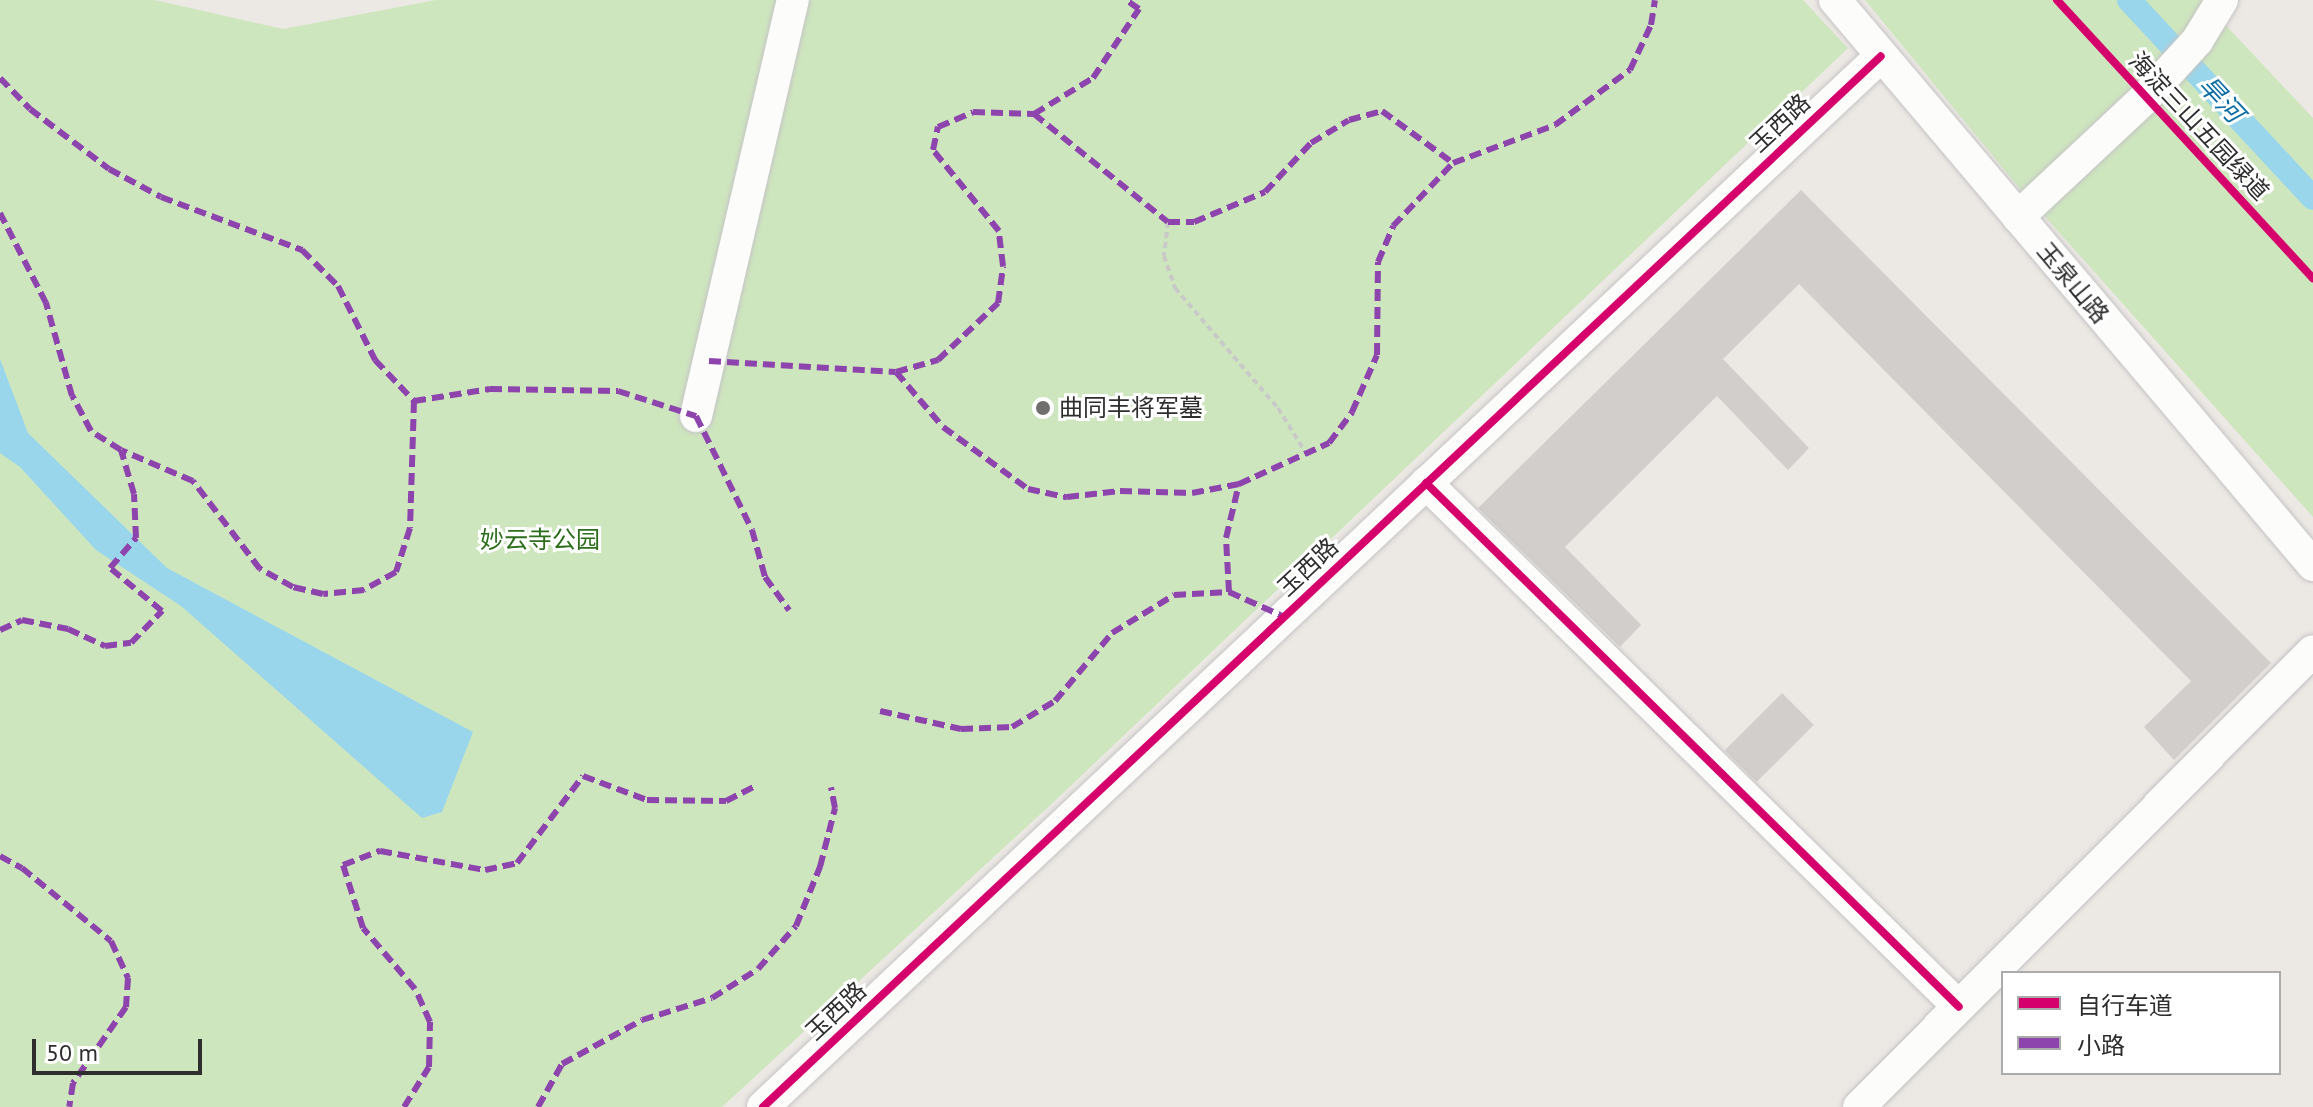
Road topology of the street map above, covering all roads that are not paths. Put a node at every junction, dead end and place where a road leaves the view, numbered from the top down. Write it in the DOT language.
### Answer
graph roads {
  1 [pos="793,0"];
  2 [pos="1835,0"];
  3 [pos="2222,0"];
  4 [pos="1881,56"];
  5 [pos="2018,217"];
  6 [pos="696,416"];
  7 [pos="1426,483"];
  8 [pos="2313,565"];
  9 [pos="2313,651"];
  10 [pos="1959,1007"];
  11 [pos="763,1107"];
  12 [pos="1859,1107"];
  1 -- 6 [label="street"];
  2 -- 4 [label="street, 玉泉山路"];
  3 -- 5 [label="street"];
  4 -- 5 [label="street, 玉泉山路"];
  4 -- 7 [label="street, 玉西路"];
  5 -- 8 [label="street, 玉泉山路"];
  7 -- 10 [label="street"];
  7 -- 11 [label="street, 玉西路"];
  9 -- 10 [label="street"];
  10 -- 12 [label="street"];
}
